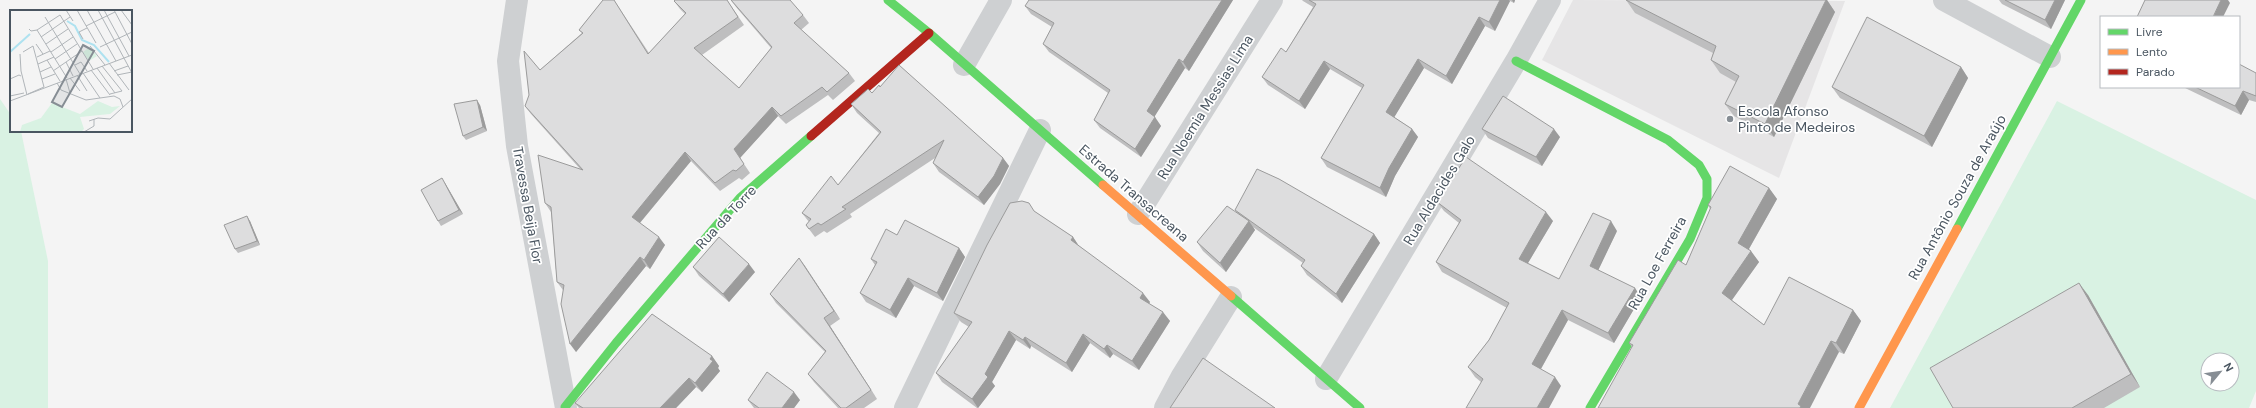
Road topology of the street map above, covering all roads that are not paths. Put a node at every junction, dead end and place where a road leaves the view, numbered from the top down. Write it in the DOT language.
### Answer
graph roads {
  1 [pos="517,0"];
  2 [pos="888,0"];
  3 [pos="1000,0"];
  4 [pos="1272,0"];
  5 [pos="1550,0"];
  6 [pos="1944,0"];
  7 [pos="2080,0"];
  8 [pos="929,34"];
  9 [pos="2050,57"];
  10 [pos="1516,61"];
  11 [pos="964,65"];
  12 [pos="1040,130"];
  13 [pos="1138,214"];
  14 [pos="1231,297"];
  15 [pos="1326,379"];
  16 [pos="565,408"];
  17 [pos="905,408"];
  18 [pos="1165,408"];
  19 [pos="1360,408"];
  20 [pos="1590,408"];
  21 [pos="1859,408"];
  1 -- 16 [label="street, Travessa Beija Flor"];
  2 -- 8 [label="street, Estrada Transacreana"];
  3 -- 11 [label="street"];
  4 -- 13 [label="street, Rua Noemia Messias Lima"];
  5 -- 10 [label="street, Rua Aldacides Galo"];
  6 -- 9 [label="street"];
  7 -- 9 [label="street, Rua Antônio Souza de Araújo"];
  8 -- 11 [label="street, Estrada Transacreana"];
  8 -- 16 [label="street, Rua da Torre"];
  9 -- 21 [label="street, Rua Antônio Souza de Araújo"];
  10 -- 15 [label="street, Rua Aldacides Galo"];
  10 -- 20 [label="street, Rua Loe Ferreira"];
  11 -- 12 [label="street, Estrada Transacreana"];
  12 -- 13 [label="street, Estrada Transacreana"];
  12 -- 17 [label="street"];
  13 -- 14 [label="street, Estrada Transacreana"];
  14 -- 15 [label="street, Estrada Transacreana"];
  14 -- 18 [label="street"];
  15 -- 19 [label="street, Estrada Transacreana"];
}
